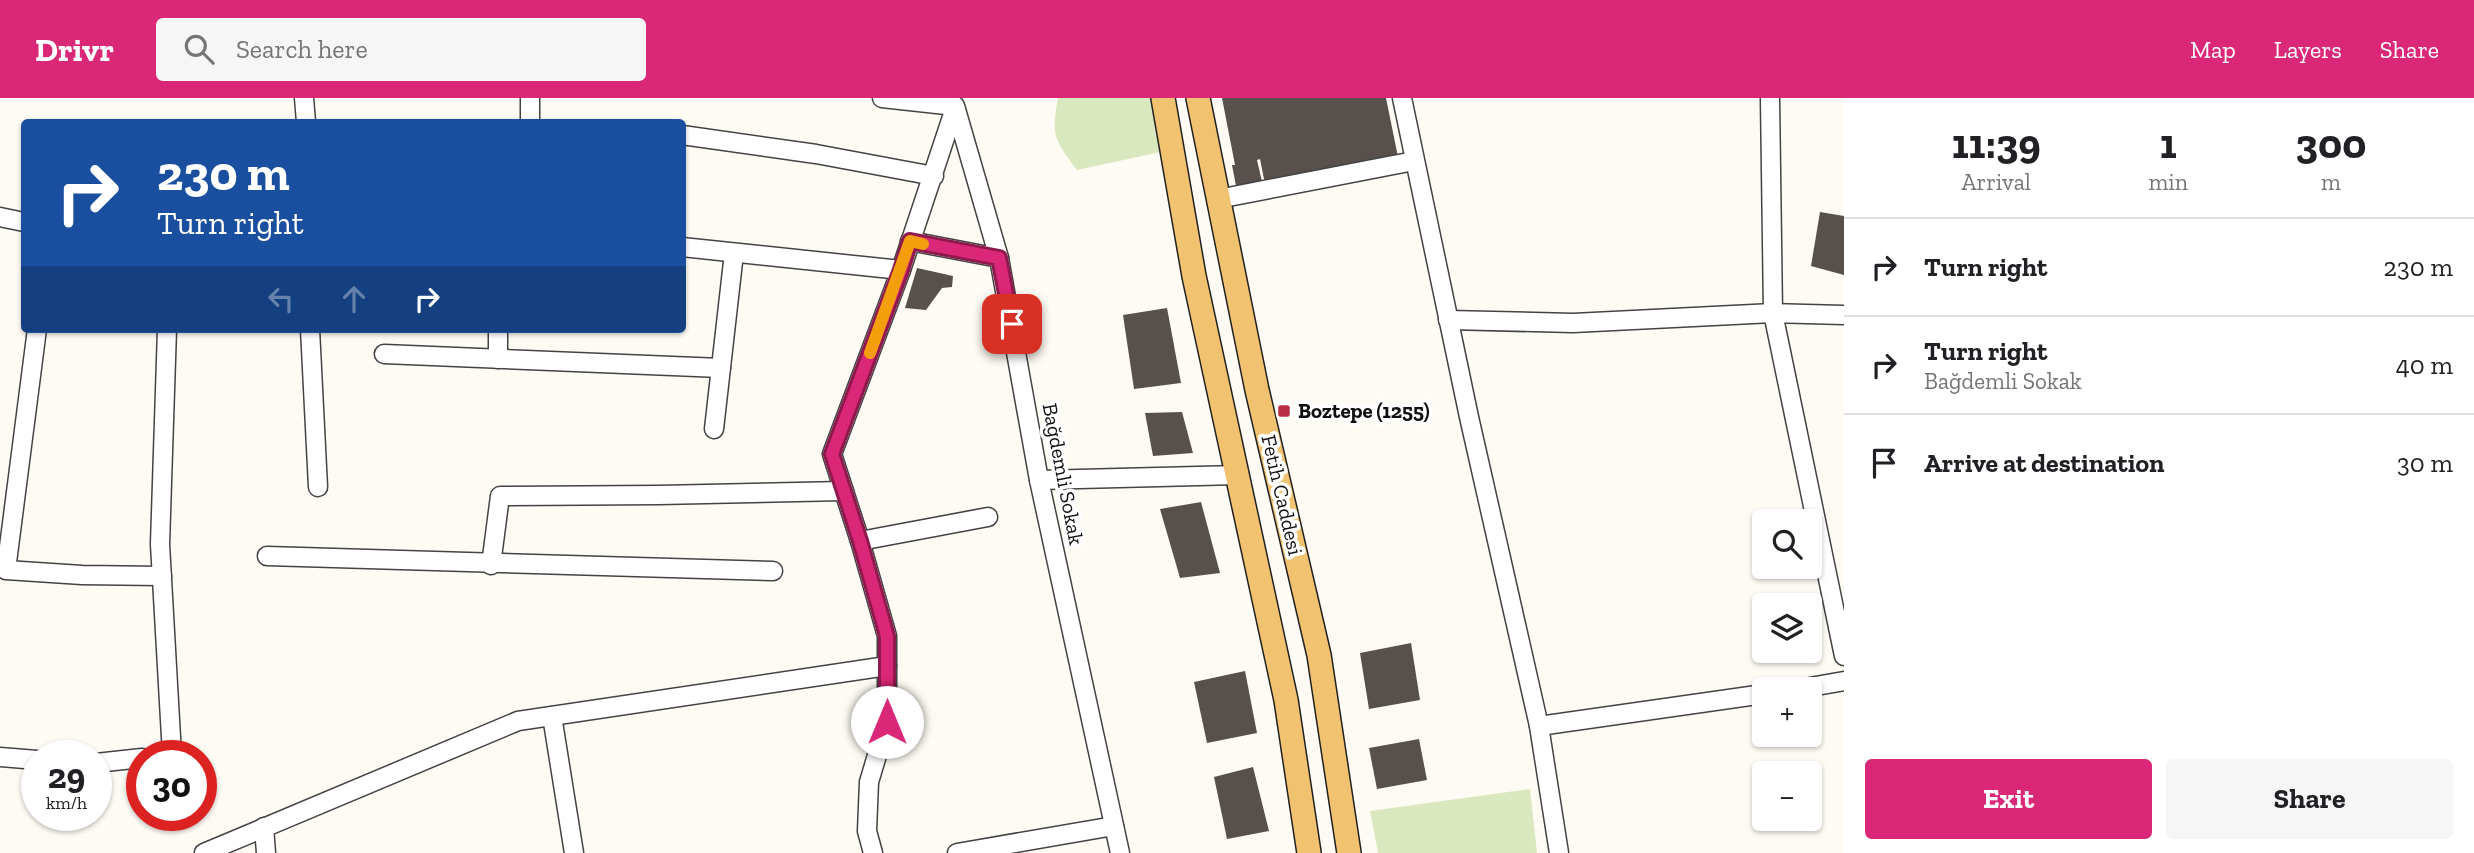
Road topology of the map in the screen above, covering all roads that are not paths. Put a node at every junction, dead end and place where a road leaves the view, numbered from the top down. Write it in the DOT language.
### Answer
graph roads {
  1 [pos="304,98"];
  2 [pos="530,98"];
  3 [pos="882,98"];
  4 [pos="1163,98"];
  5 [pos="1198,98"];
  6 [pos="1402,98"];
  7 [pos="1773,98"];
  8 [pos="956,102"];
  9 [pos="306,119"];
  10 [pos="530,119"];
  11 [pos="686,136"];
  12 [pos="1414,161"];
  13 [pos="934,176"];
  14 [pos="1217,199"];
  15 [pos="0,217"];
  16 [pos="21,221"];
  17 [pos="910,241"];
  18 [pos="686,247"];
  19 [pos="734,253"];
  20 [pos="999,258"];
  21 [pos="901,270"];
  22 [pos="1773,313"];
  23 [pos="1844,315"];
  24 [pos="1448,320"];
  25 [pos="36,333"];
  26 [pos="167,333"];
  27 [pos="310,333"];
  28 [pos="498,333"];
  29 [pos="384,354"];
  30 [pos="498,359"];
  31 [pos="721,369"];
  32 [pos="714,429"];
  33 [pos="1238,475"];
  34 [pos="1039,480"];
  35 [pos="318,487"];
  36 [pos="844,491"];
  37 [pos="988,517"];
  38 [pos="860,541"];
  39 [pos="267,556"];
  40 [pos="491,565"];
  41 [pos="773,572"];
  42 [pos="162,576"];
  43 [pos="1844,656"];
  44 [pos="887,666"];
  45 [pos="1844,681"];
  46 [pos="1822,685"];
  47 [pos="1752,696"];
  48 [pos="552,716"];
  49 [pos="1539,726"];
  50 [pos="171,740"];
  51 [pos="0,757"];
  52 [pos="21,759"];
  53 [pos="1114,826"];
  54 [pos="264,827"];
  55 [pos="204,853"];
  56 [pos="266,853"];
  57 [pos="574,853"];
  58 [pos="873,853"];
  59 [pos="957,853"];
  60 [pos="1120,853"];
  61 [pos="1308,853"];
  62 [pos="1349,853"];
  63 [pos="1559,853"];
  1 -- 9 [label="street"];
  2 -- 10 [label="street"];
  3 -- 8 [label="street"];
  4 -- 33 [label="main road, Fetih Caddesi"];
  5 -- 14 [label="main road, Fetih Caddesi"];
  6 -- 12 [label="street"];
  7 -- 22 [label="street"];
  8 -- 13 [label="street"];
  8 -- 20 [label="street, Bağdemli Sokak"];
  11 -- 13 [label="street"];
  12 -- 14 [label="street"];
  12 -- 24 [label="street"];
  13 -- 17 [label="street"];
  14 -- 62 [label="main road, Fetih Caddesi"];
  15 -- 16 [label="street"];
  17 -- 20 [label="street"];
  17 -- 21 [label="street"];
  18 -- 19 [label="street"];
  19 -- 21 [label="street"];
  19 -- 31 [label="street"];
  20 -- 34 [label="street, Bağdemli Sokak"];
  21 -- 36 [label="street"];
  22 -- 23 [label="street"];
  22 -- 24 [label="street"];
  22 -- 43 [label="street"];
  24 -- 49 [label="street"];
  25 -- 42 [label="street"];
  26 -- 42 [label="street"];
  27 -- 35 [label="street"];
  28 -- 30 [label="street"];
  29 -- 30 [label="street"];
  30 -- 31 [label="street"];
  31 -- 32 [label="street"];
  33 -- 34 [label="street"];
  33 -- 61 [label="main road, Fetih Caddesi"];
  34 -- 53 [label="street, Bağdemli Sokak"];
  36 -- 38 [label="street"];
  36 -- 40 [label="street"];
  37 -- 38 [label="street"];
  38 -- 44 [label="street"];
  39 -- 40 [label="street"];
  40 -- 41 [label="street"];
  42 -- 50 [label="street"];
  44 -- 48 [label="street"];
  44 -- 58 [label="street"];
  45 -- 46 [label="street"];
  47 -- 49 [label="street"];
  48 -- 54 [label="street"];
  48 -- 57 [label="street"];
  49 -- 63 [label="street"];
  51 -- 52 [label="street"];
  53 -- 59 [label="street"];
  53 -- 60 [label="street, Bağdemli Sokak"];
  54 -- 55 [label="street"];
  54 -- 56 [label="street"];
}
